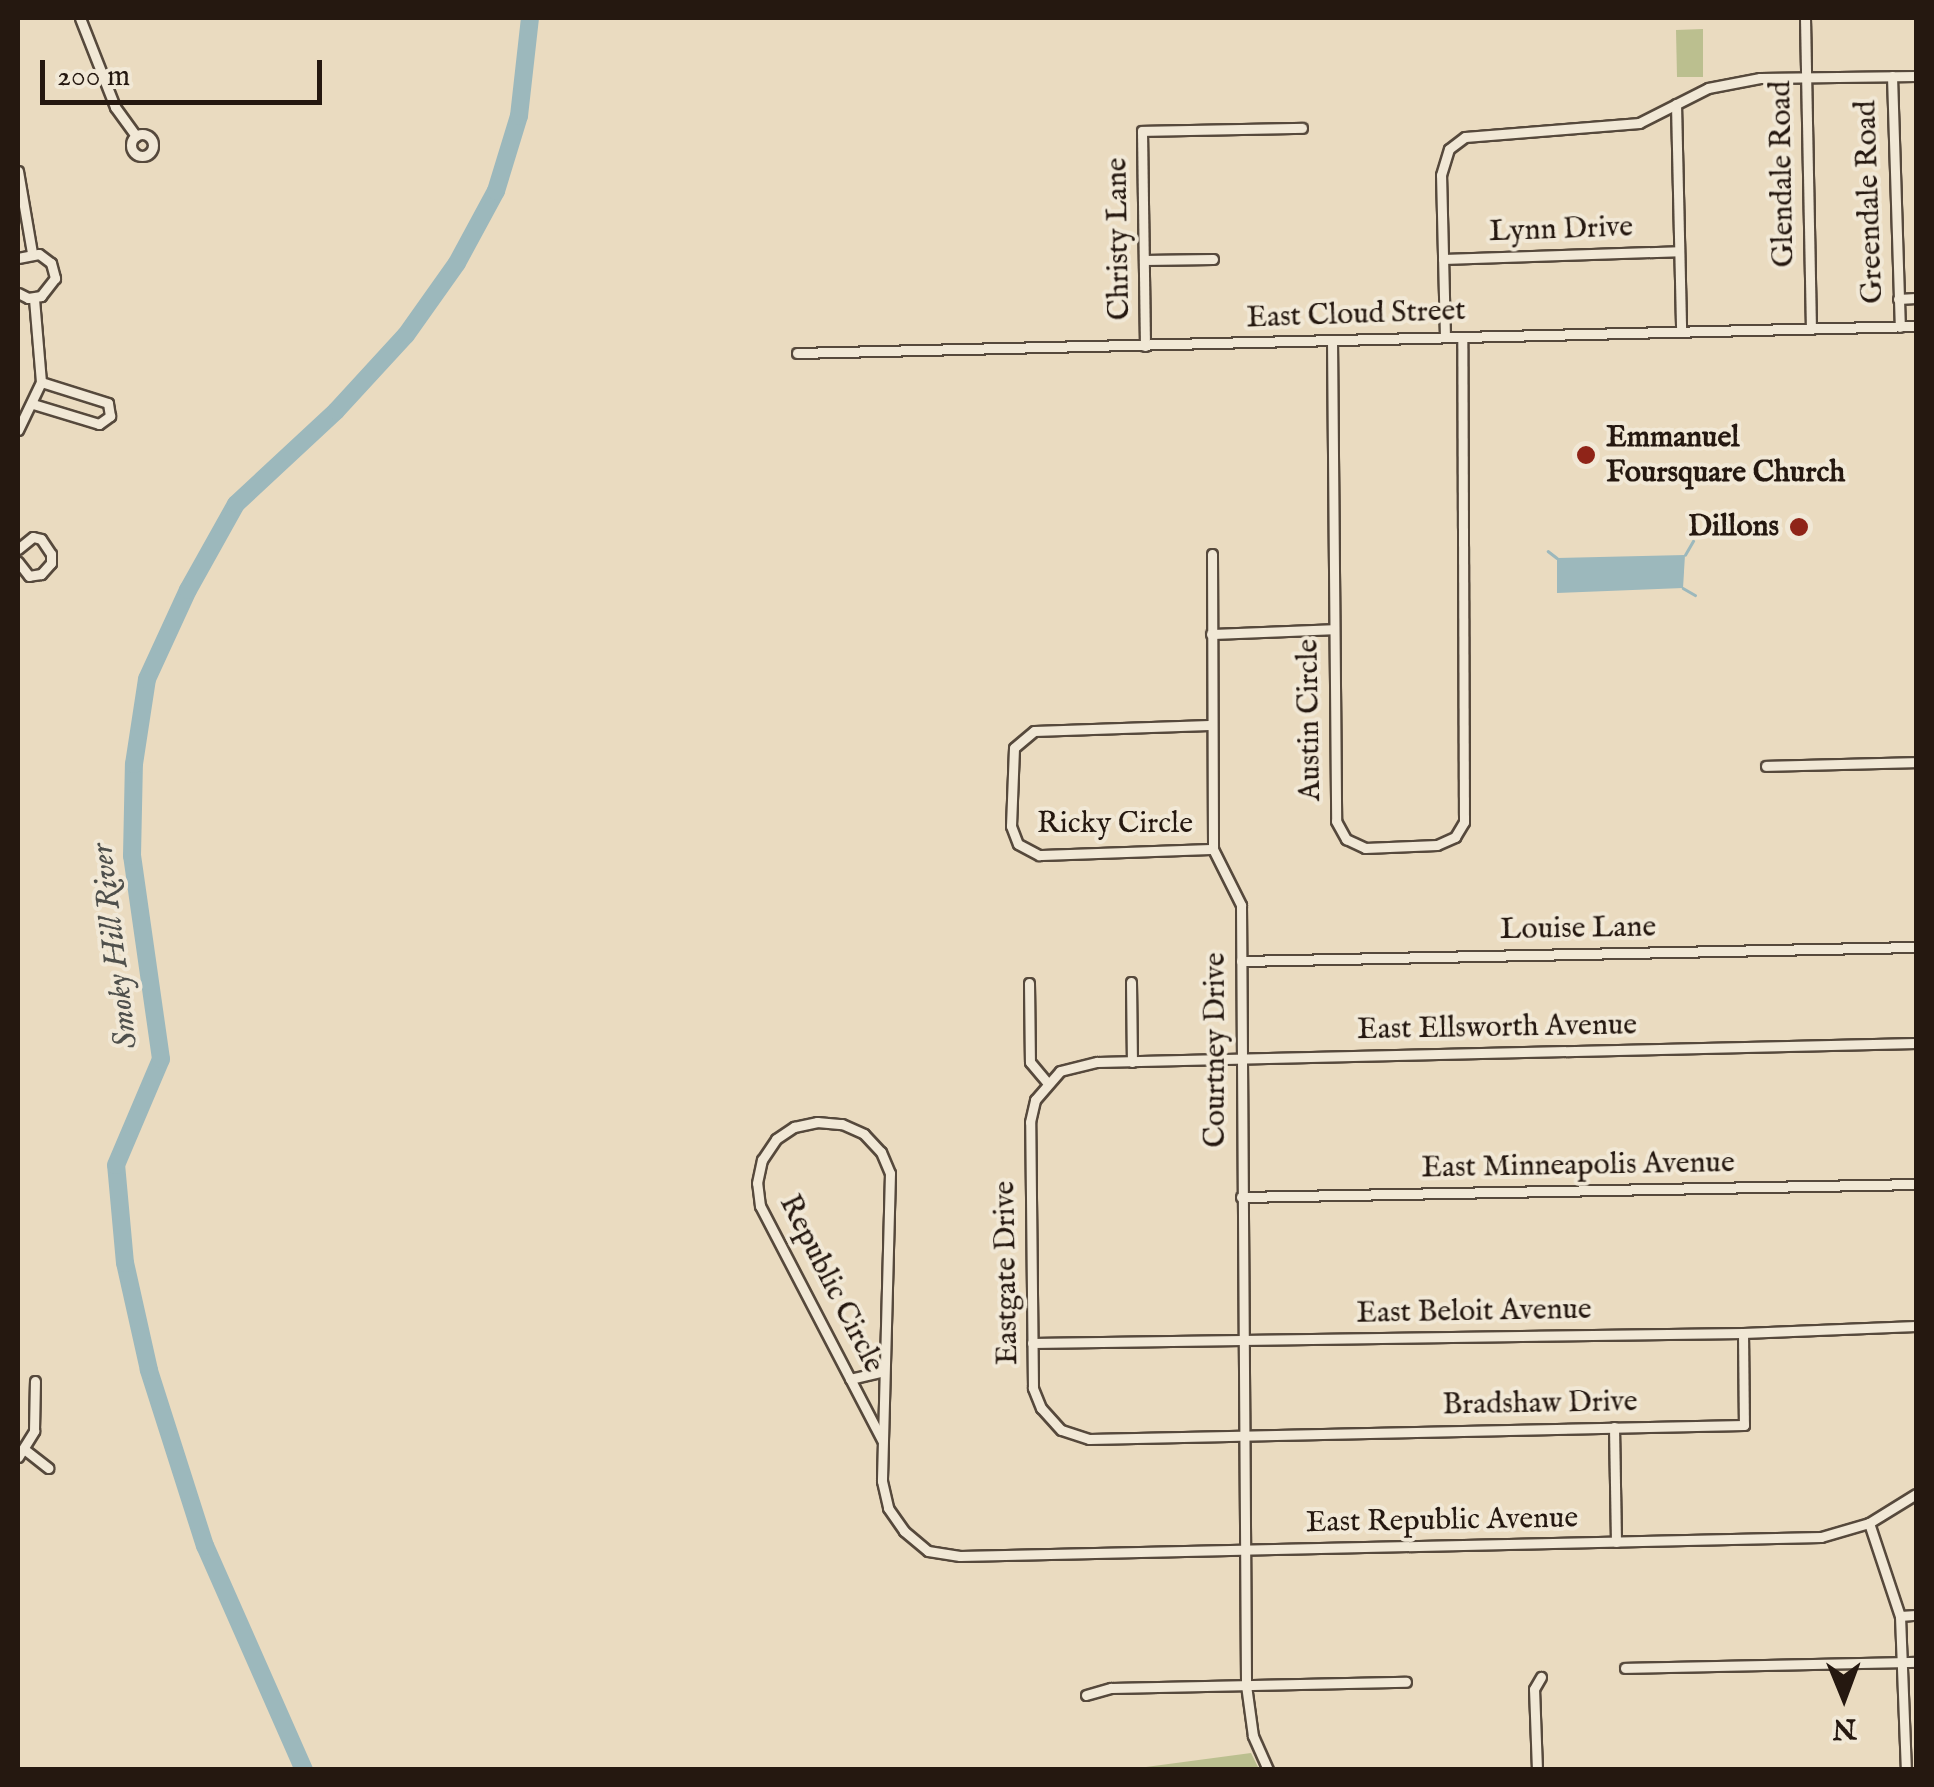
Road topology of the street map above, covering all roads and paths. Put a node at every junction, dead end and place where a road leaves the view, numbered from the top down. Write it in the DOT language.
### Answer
graph roads {
  1 [pos="80,18"];
  2 [pos="1805,18"];
  3 [pos="1892,76"];
  4 [pos="1916,76"];
  5 [pos="1806,78"];
  6 [pos="1676,104"];
  7 [pos="1302,128"];
  8 [pos="136,136"];
  9 [pos="18,171"];
  10 [pos="1680,251"];
  11 [pos="32,253"];
  12 [pos="18,258"];
  13 [pos="1213,259"];
  14 [pos="1444,259"];
  15 [pos="1144,260"];
  16 [pos="18,292"];
  17 [pos="34,298"];
  18 [pos="1898,298"];
  19 [pos="1916,298"];
  20 [pos="1900,326"];
  21 [pos="1916,326"];
  22 [pos="1811,329"];
  23 [pos="1682,331"];
  24 [pos="1444,337"];
  25 [pos="1462,337"];
  26 [pos="1332,340"];
  27 [pos="1145,346"];
  28 [pos="798,353"];
  29 [pos="41,382"];
  30 [pos="33,404"];
  31 [pos="18,430"];
  32 [pos="19,542"];
  33 [pos="1212,554"];
  34 [pos="18,562"];
  35 [pos="1334,629"];
  36 [pos="1211,634"];
  37 [pos="1210,725"];
  38 [pos="1916,762"];
  39 [pos="1766,766"];
  40 [pos="1214,849"];
  41 [pos="1916,946"];
  42 [pos="1241,961"];
  43 [pos="1131,982"];
  44 [pos="1029,983"];
  45 [pos="1916,1043"];
  46 [pos="1240,1060"];
  47 [pos="1132,1062"];
  48 [pos="1047,1082"];
  49 [pos="1916,1184"];
  50 [pos="1241,1198"];
  51 [pos="1916,1326"];
  52 [pos="1743,1334"];
  53 [pos="1242,1339"];
  54 [pos="1032,1343"];
  55 [pos="884,1371"];
  56 [pos="850,1379"];
  57 [pos="35,1381"];
  58 [pos="1614,1427"];
  59 [pos="1244,1435"];
  60 [pos="882,1440"];
  61 [pos="21,1453"];
  62 [pos="48,1468"];
  63 [pos="1916,1494"];
  64 [pos="1868,1523"];
  65 [pos="1616,1542"];
  66 [pos="1244,1552"];
  67 [pos="960,1556"];
  68 [pos="1900,1616"];
  69 [pos="1916,1616"];
  70 [pos="1903,1662"];
  71 [pos="1916,1662"];
  72 [pos="1625,1668"];
  73 [pos="1541,1677"];
  74 [pos="1406,1682"];
  75 [pos="1246,1685"];
  76 [pos="1086,1696"];
  77 [pos="1268,1770"];
  78 [pos="1538,1770"];
  79 [pos="1906,1770"];
  1 -- 8 [label="street"];
  2 -- 5 [label="street, Glendale Road"];
  3 -- 4 [label="street"];
  3 -- 5 [label="street"];
  3 -- 18 [label="street, Greendale Road"];
  5 -- 6 [label="street"];
  5 -- 22 [label="street, Glendale Road"];
  6 -- 10 [label="street"];
  6 -- 14 [label="street"];
  7 -- 15 [label="street, Christy Lane"];
  9 -- 11 [label="street"];
  10 -- 14 [label="street, Lynn Drive"];
  10 -- 23 [label="street"];
  11 -- 12 [label="street"];
  11 -- 17 [label="street"];
  13 -- 15 [label="street"];
  14 -- 24 [label="street"];
  15 -- 27 [label="street, Christy Lane"];
  16 -- 17 [label="street"];
  17 -- 29 [label="street"];
  18 -- 19 [label="street"];
  18 -- 20 [label="street, Greendale Road"];
  20 -- 21 [label="street, East Cloud Street"];
  20 -- 22 [label="street, East Cloud Street"];
  22 -- 23 [label="street, East Cloud Street"];
  23 -- 25 [label="street, East Cloud Street"];
  24 -- 25 [label="street, East Cloud Street"];
  24 -- 26 [label="street, East Cloud Street"];
  25 -- 35 [label="street, Austin Circle"];
  26 -- 27 [label="street, East Cloud Street"];
  26 -- 35 [label="street, Austin Circle"];
  27 -- 28 [label="street, East Cloud Street"];
  29 -- 30 [label="street"];
  29 -- 30 [label="street"];
  30 -- 31 [label="street"];
  32 -- 34 [label="street"];
  33 -- 36 [label="street, Courtney Drive"];
  35 -- 36 [label="street"];
  36 -- 37 [label="street, Courtney Drive"];
  37 -- 40 [label="street, Courtney Drive"];
  37 -- 40 [label="street, Ricky Circle"];
  38 -- 39 [label="street"];
  40 -- 42 [label="street, Courtney Drive"];
  41 -- 42 [label="street, Louise Lane"];
  42 -- 46 [label="street, Courtney Drive"];
  43 -- 47 [label="street"];
  44 -- 48 [label="street"];
  45 -- 46 [label="street, East Ellsworth Avenue"];
  46 -- 47 [label="street, East Ellsworth Avenue"];
  46 -- 50 [label="street, Courtney Drive"];
  47 -- 48 [label="street, East Ellsworth Avenue"];
  48 -- 54 [label="street, Eastgate Drive"];
  49 -- 50 [label="street, East Minneapolis Avenue"];
  50 -- 53 [label="street, Courtney Drive"];
  51 -- 52 [label="street, East Beloit Avenue"];
  52 -- 53 [label="street, East Beloit Avenue"];
  52 -- 58 [label="street, Bradshaw Drive"];
  53 -- 54 [label="street, East Beloit Avenue"];
  53 -- 59 [label="street, Courtney Drive"];
  54 -- 59 [label="street, Eastgate Drive"];
  55 -- 56 [label="street"];
  55 -- 56 [label="street, Republic Circle"];
  55 -- 60 [label="street, Republic Circle"];
  56 -- 60 [label="street, Republic Circle"];
  57 -- 61 [label="street"];
  58 -- 59 [label="street, Bradshaw Drive"];
  58 -- 65 [label="street"];
  59 -- 66 [label="street, Courtney Drive"];
  60 -- 67 [label="street, Republic Circle"];
  61 -- 62 [label="street"];
  63 -- 64 [label="street, East Republic Avenue"];
  64 -- 65 [label="street, East Republic Avenue"];
  64 -- 68 [label="street"];
  65 -- 66 [label="street, East Republic Avenue"];
  66 -- 67 [label="street, East Republic Avenue"];
  66 -- 75 [label="street, Courtney Drive"];
  68 -- 69 [label="street"];
  68 -- 70 [label="street"];
  70 -- 71 [label="street"];
  70 -- 72 [label="street"];
  70 -- 79 [label="street"];
  73 -- 78 [label="street"];
  74 -- 75 [label="street"];
  75 -- 76 [label="street"];
  75 -- 77 [label="street, Courtney Drive"];
}
